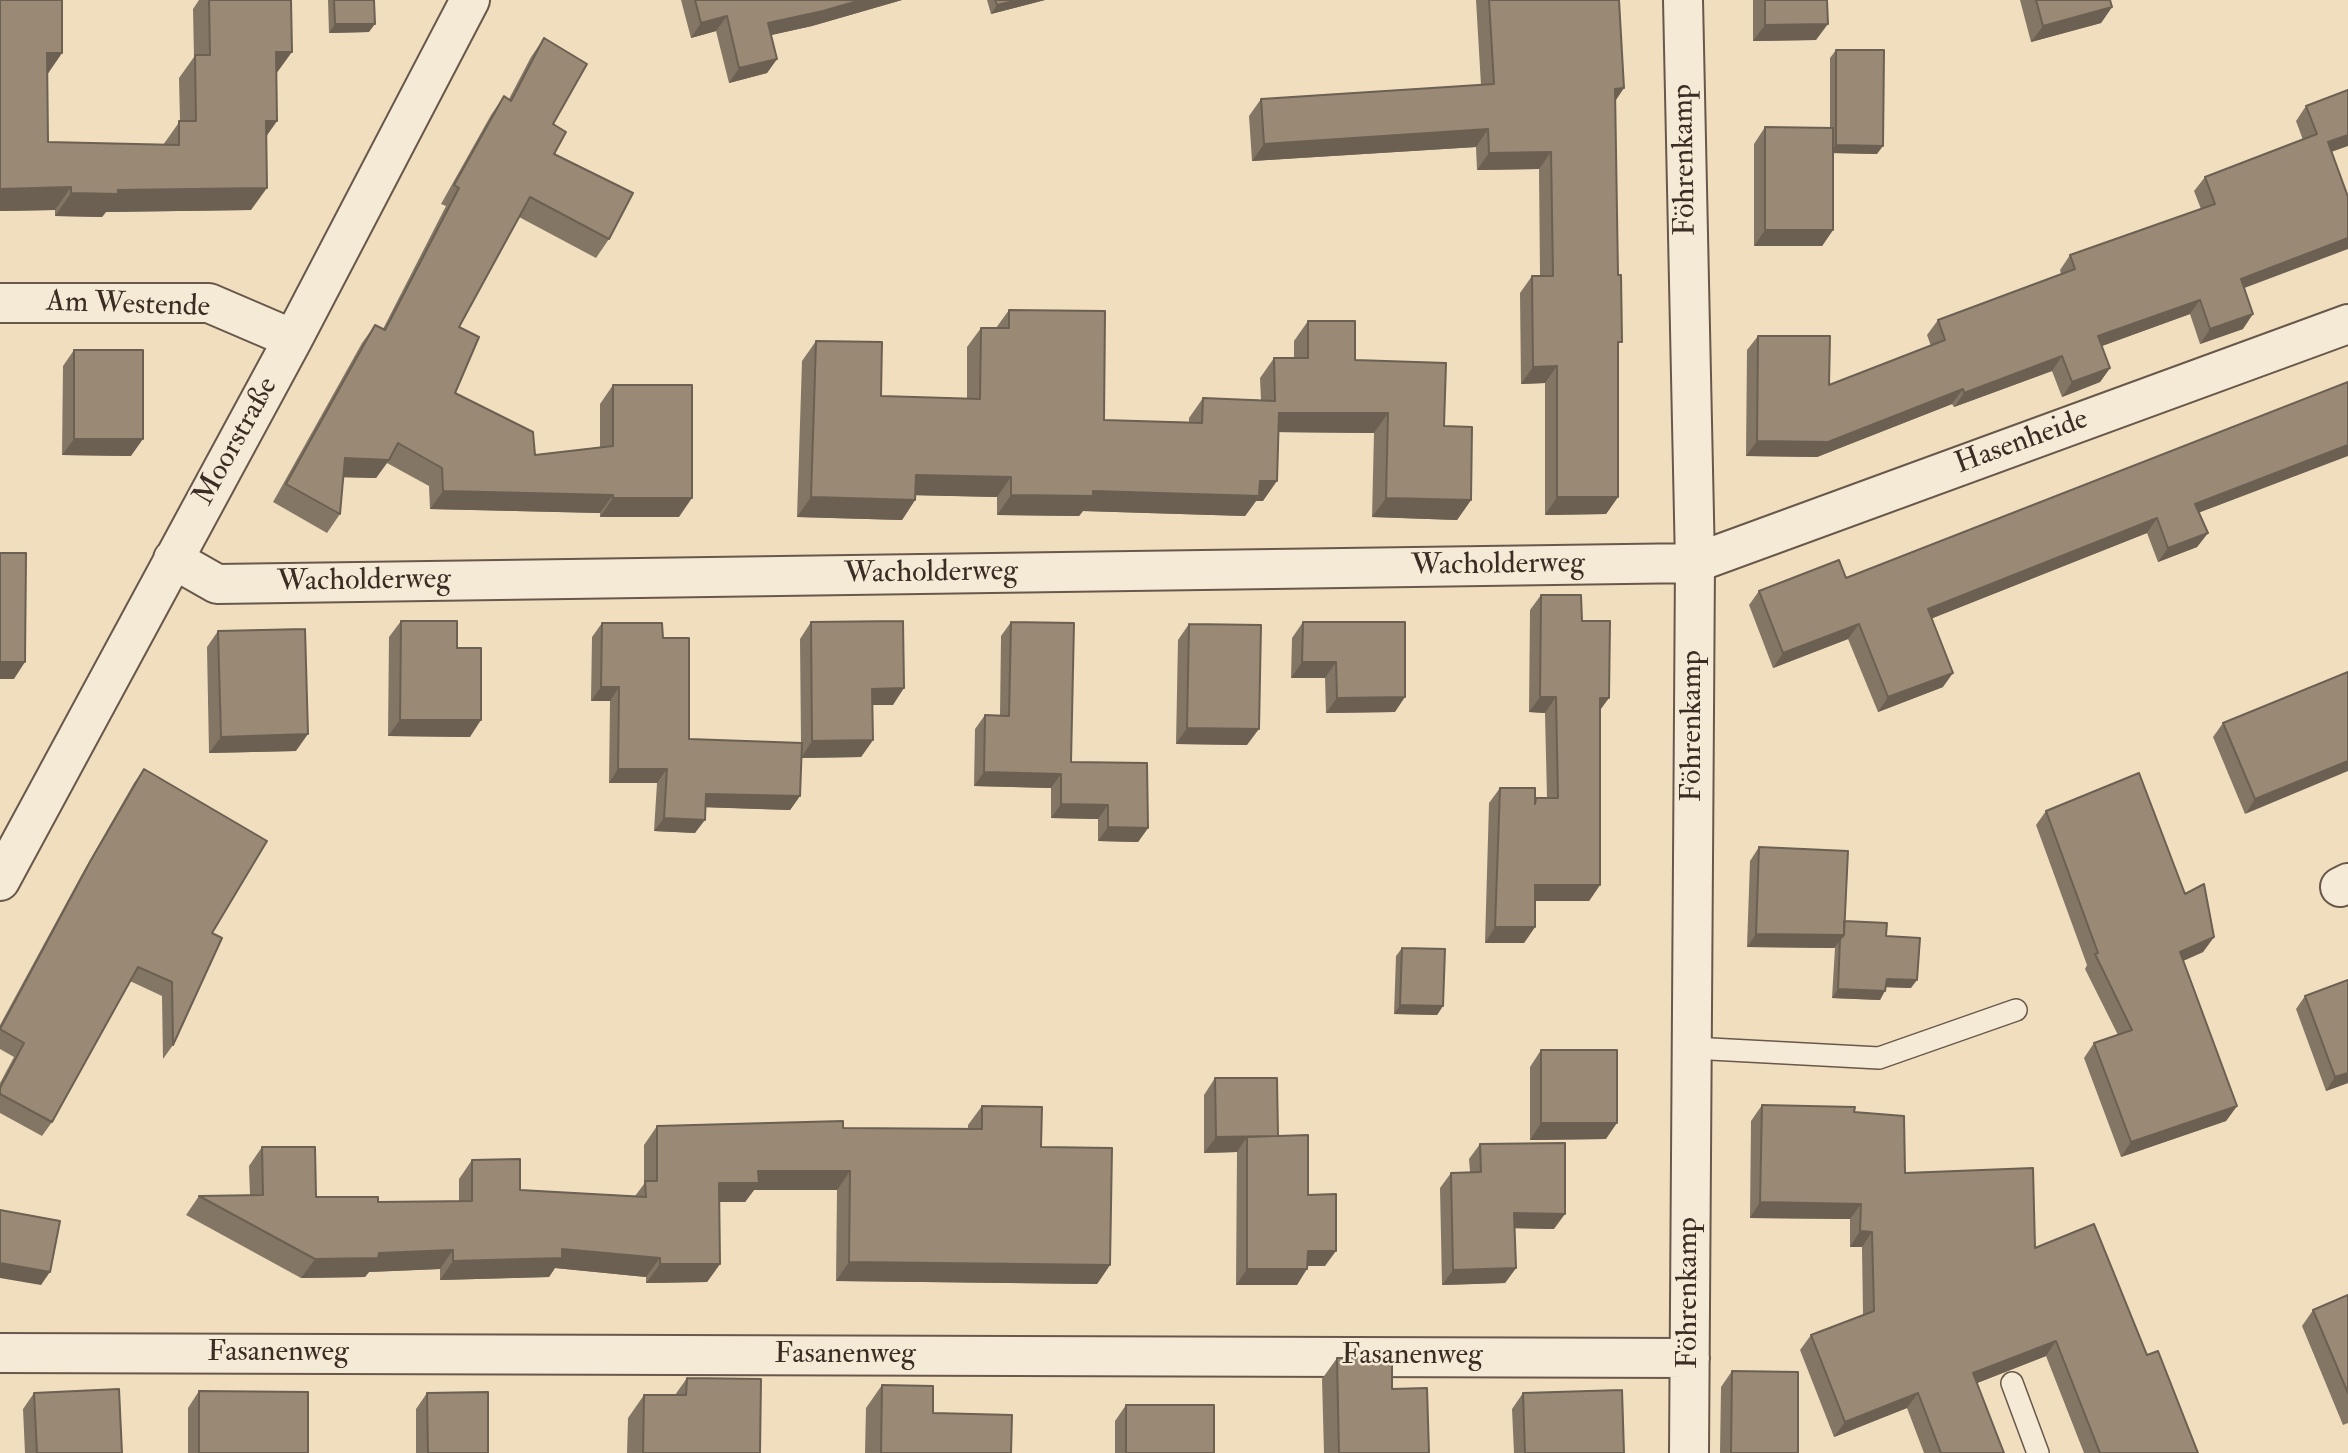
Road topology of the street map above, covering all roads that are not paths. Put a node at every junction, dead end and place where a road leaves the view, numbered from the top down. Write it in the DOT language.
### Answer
graph roads {
  1 [pos="471,0"];
  2 [pos="1683,0"];
  3 [pos="0,303"];
  4 [pos="2348,324"];
  5 [pos="292,339"];
  6 [pos="173,559"];
  7 [pos="1695,563"];
  8 [pos="11,832"];
  9 [pos="0,881"];
  10 [pos="2016,1010"];
  11 [pos="1692,1048"];
  12 [pos="0,1353"];
  13 [pos="1690,1358"];
  14 [pos="2011,1383"];
  15 [pos="1689,1453"];
  16 [pos="2038,1453"];
  1 -- 5 [label="street, Moorstraße"];
  2 -- 7 [label="street, Föhrenkamp"];
  3 -- 5 [label="street, Am Westende"];
  4 -- 7 [label="street, Hasenheide"];
  5 -- 6 [label="street, Moorstraße"];
  6 -- 7 [label="street, Wacholderweg"];
  6 -- 8 [label="street, Moorstraße"];
  7 -- 11 [label="street, Föhrenkamp"];
  8 -- 9 [label="street, Moorstraße"];
  10 -- 11 [label="lane"];
  11 -- 13 [label="street, Föhrenkamp"];
  12 -- 13 [label="street, Fasanenweg"];
  13 -- 15 [label="street, Föhrenkamp"];
  14 -- 16 [label="lane"];
}
